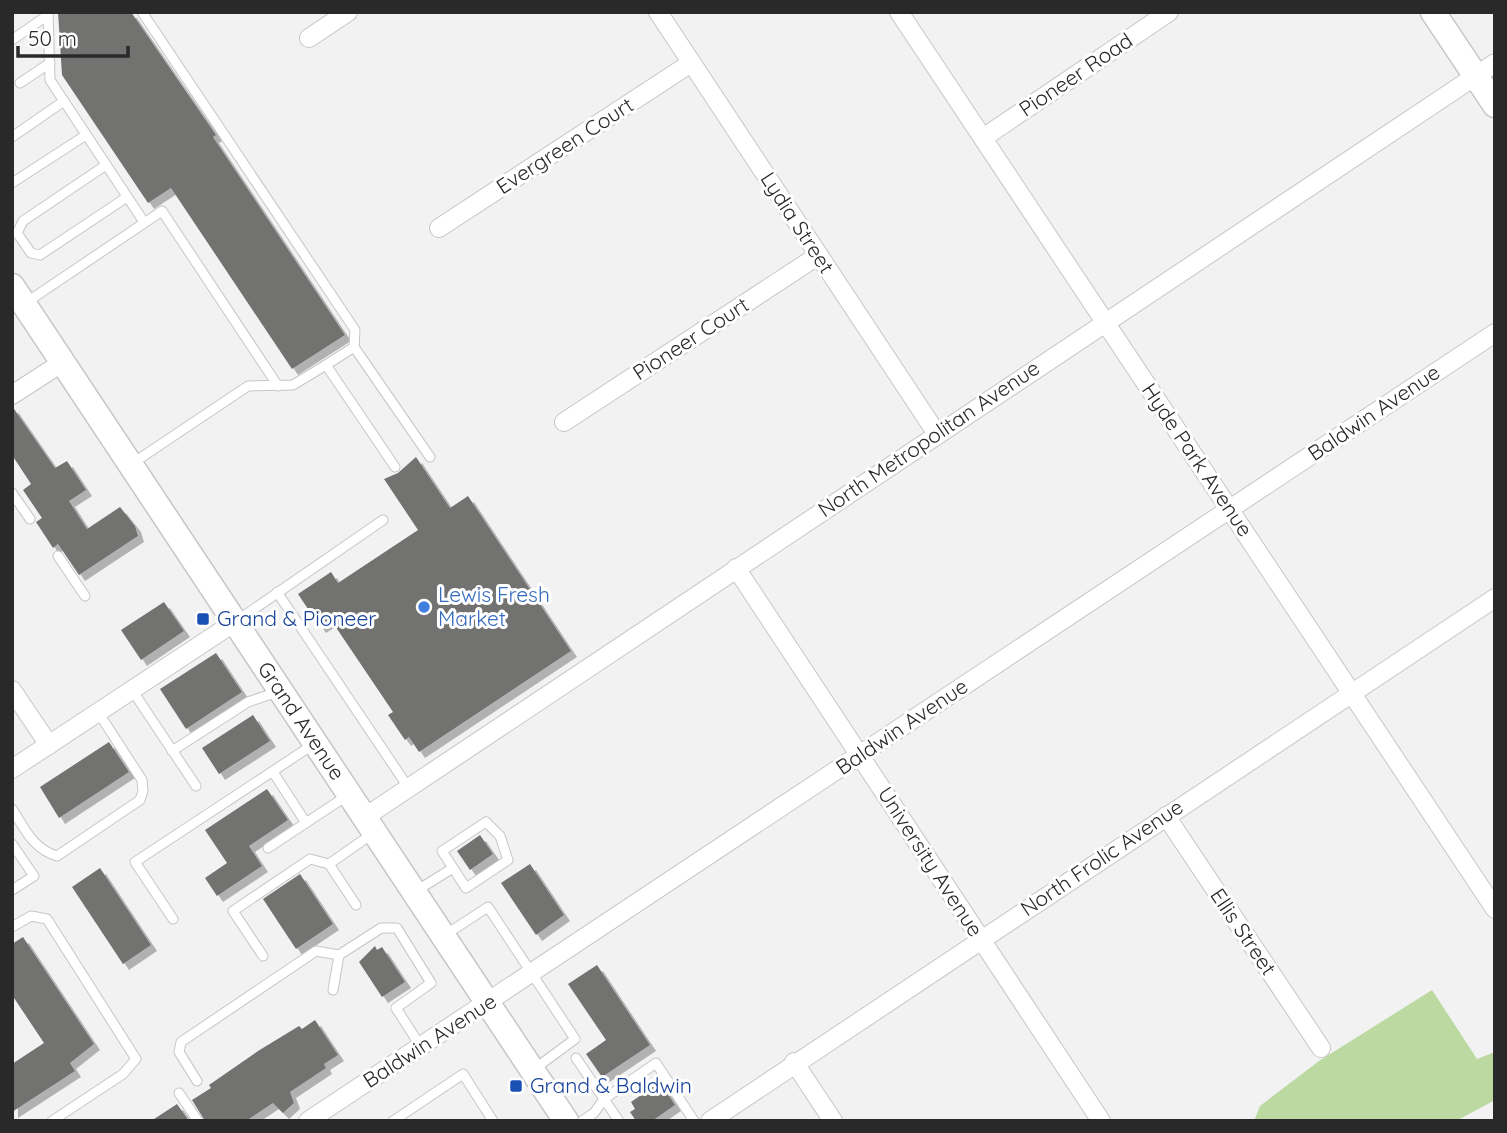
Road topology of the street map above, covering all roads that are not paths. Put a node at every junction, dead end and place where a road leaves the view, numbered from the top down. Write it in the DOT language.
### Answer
graph roads {
  1 [pos="142,12"];
  2 [pos="348,12"];
  3 [pos="658,12"];
  4 [pos="899,12"];
  5 [pos="1169,12"];
  6 [pos="1433,12"];
  7 [pos="48,14"];
  8 [pos="309,38"];
  9 [pos="12,40"];
  10 [pos="50,63"];
  11 [pos="691,63"];
  12 [pos="1485,69"];
  13 [pos="20,83"];
  14 [pos="64,102"];
  15 [pos="1495,105"];
  16 [pos="86,135"];
  17 [pos="12,137"];
  18 [pos="982,138"];
  19 [pos="106,165"];
  20 [pos="12,183"];
  21 [pos="127,197"];
  22 [pos="144,222"];
  23 [pos="439,228"];
  24 [pos="819,255"];
  25 [pos="18,295"];
  26 [pos="1105,322"];
  27 [pos="1495,333"];
  28 [pos="354,347"];
  29 [pos="63,362"];
  30 [pos="326,365"];
  31 [pos="278,386"];
  32 [pos="12,395"];
  33 [pos="564,422"];
  34 [pos="937,434"];
  35 [pos="430,457"];
  36 [pos="131,464"];
  37 [pos="396,467"];
  38 [pos="12,493"];
  39 [pos="1229,509"];
  40 [pos="30,519"];
  41 [pos="383,520"];
  42 [pos="58,556"];
  43 [pos="736,568"];
  44 [pos="277,592"];
  45 [pos="85,596"];
  46 [pos="1495,598"];
  47 [pos="236,622"];
  48 [pos="12,690"];
  49 [pos="132,690"];
  50 [pos="281,691"];
  51 [pos="1351,693"];
  52 [pos="98,712"];
  53 [pos="316,743"];
  54 [pos="49,745"];
  55 [pos="172,751"];
  56 [pos="860,755"];
  57 [pos="12,769"];
  58 [pos="273,772"];
  59 [pos="195,786"];
  60 [pos="408,787"];
  61 [pos="350,794"];
  62 [pos="12,809"];
  63 [pos="1166,816"];
  64 [pos="306,823"];
  65 [pos="370,824"];
  66 [pos="12,844"];
  67 [pos="268,848"];
  68 [pos="329,864"];
  69 [pos="453,867"];
  70 [pos="12,890"];
  71 [pos="415,892"];
  72 [pos="356,905"];
  73 [pos="1495,909"];
  74 [pos="173,919"];
  75 [pos="12,927"];
  76 [pos="444,936"];
  77 [pos="981,939"];
  78 [pos="339,955"];
  79 [pos="263,956"];
  80 [pos="532,973"];
  81 [pos="333,990"];
  82 [pos="488,1003"];
  83 [pos="421,1047"];
  84 [pos="1321,1048"];
  85 [pos="576,1058"];
  86 [pos="794,1062"];
  87 [pos="533,1070"];
  88 [pos="197,1081"];
  89 [pos="179,1093"];
  90 [pos="604,1099"];
  91 [pos="52,1121"];
  92 [pos="198,1121"];
  93 [pos="308,1121"];
  94 [pos="393,1121"];
  95 [pos="493,1121"];
  96 [pos="566,1121"];
  97 [pos="582,1121"];
  98 [pos="619,1121"];
  99 [pos="694,1121"];
  100 [pos="710,1121"];
  101 [pos="833,1121"];
  102 [pos="1101,1121"];
  1 -- 28 [label="lane"];
  2 -- 8 [label="street"];
  3 -- 11 [label="street, Lydia Street"];
  4 -- 18 [label="street, Hyde Park Avenue"];
  5 -- 18 [label="street, Pioneer Road"];
  6 -- 12 [label="main road"];
  7 -- 9 [label="lane"];
  7 -- 10 [label="lane"];
  10 -- 13 [label="lane"];
  10 -- 14 [label="lane"];
  11 -- 23 [label="street, Evergreen Court"];
  11 -- 24 [label="street, Lydia Street"];
  12 -- 15 [label="main road"];
  12 -- 26 [label="street, North Metropolitan Avenue"];
  14 -- 16 [label="lane"];
  14 -- 17 [label="lane"];
  16 -- 19 [label="lane"];
  16 -- 20 [label="lane"];
  18 -- 26 [label="street, Hyde Park Avenue"];
  19 -- 21 [label="lane"];
  19 -- 21 [label="lane"];
  21 -- 22 [label="lane"];
  22 -- 25 [label="lane"];
  22 -- 31 [label="lane"];
  24 -- 33 [label="street, Pioneer Court"];
  24 -- 34 [label="street, Lydia Street"];
  25 -- 29 [label="main road, Grand Avenue"];
  26 -- 34 [label="street, North Metropolitan Avenue"];
  26 -- 39 [label="street, Hyde Park Avenue"];
  27 -- 39 [label="street, Baldwin Avenue"];
  28 -- 30 [label="lane"];
  28 -- 35 [label="lane"];
  29 -- 32 [label="street"];
  29 -- 36 [label="main road, Grand Avenue"];
  30 -- 31 [label="lane"];
  30 -- 37 [label="lane"];
  31 -- 36 [label="lane"];
  34 -- 43 [label="street, North Metropolitan Avenue"];
  36 -- 47 [label="main road, Grand Avenue"];
  38 -- 40 [label="lane"];
  39 -- 51 [label="street, Hyde Park Avenue"];
  39 -- 56 [label="street, Baldwin Avenue"];
  41 -- 44 [label="lane"];
  42 -- 45 [label="lane"];
  43 -- 56 [label="street, University Avenue"];
  43 -- 60 [label="street, North Metropolitan Avenue"];
  44 -- 47 [label="lane"];
  44 -- 60 [label="lane"];
  46 -- 51 [label="street, North Frolic Avenue"];
  47 -- 49 [label="street"];
  47 -- 50 [label="main road, Grand Avenue"];
  48 -- 54 [label="street"];
  49 -- 52 [label="street"];
  49 -- 55 [label="lane"];
  50 -- 53 [label="main road, Grand Avenue"];
  50 -- 55 [label="lane"];
  51 -- 63 [label="street, North Frolic Avenue"];
  51 -- 73 [label="street, Hyde Park Avenue"];
  52 -- 54 [label="street"];
  52 -- 62 [label="lane"];
  53 -- 58 [label="lane"];
  53 -- 61 [label="main road, Grand Avenue"];
  54 -- 57 [label="street"];
  55 -- 59 [label="lane"];
  56 -- 77 [label="street, University Avenue"];
  56 -- 80 [label="street, Baldwin Avenue"];
  58 -- 64 [label="lane"];
  58 -- 74 [label="lane"];
  60 -- 65 [label="street, North Metropolitan Avenue"];
  61 -- 64 [label="lane"];
  61 -- 65 [label="main road, Grand Avenue"];
  63 -- 77 [label="street, North Frolic Avenue"];
  63 -- 84 [label="street, Ellis Street"];
  64 -- 67 [label="lane"];
  65 -- 68 [label="lane"];
  65 -- 71 [label="main road, Grand Avenue"];
  66 -- 70 [label="lane"];
  68 -- 72 [label="lane"];
  68 -- 79 [label="lane"];
  69 -- 69 [label="lane"];
  69 -- 71 [label="lane"];
  71 -- 76 [label="main road, Grand Avenue"];
  75 -- 91 [label="lane"];
  76 -- 80 [label="lane"];
  76 -- 82 [label="main road, Grand Avenue"];
  77 -- 86 [label="street, North Frolic Avenue"];
  77 -- 102 [label="street, University Avenue"];
  78 -- 81 [label="lane"];
  78 -- 83 [label="lane"];
  78 -- 88 [label="lane"];
  80 -- 82 [label="street, Baldwin Avenue"];
  80 -- 87 [label="lane"];
  82 -- 83 [label="street, Baldwin Avenue"];
  82 -- 87 [label="main road, Grand Avenue"];
  83 -- 93 [label="street, Baldwin Avenue"];
  85 -- 90 [label="lane"];
  86 -- 100 [label="street, North Frolic Avenue"];
  86 -- 101 [label="street"];
  87 -- 96 [label="main road, Grand Avenue"];
  89 -- 92 [label="lane"];
  90 -- 97 [label="lane"];
  90 -- 98 [label="lane"];
  90 -- 99 [label="lane"];
  94 -- 95 [label="lane"];
}
